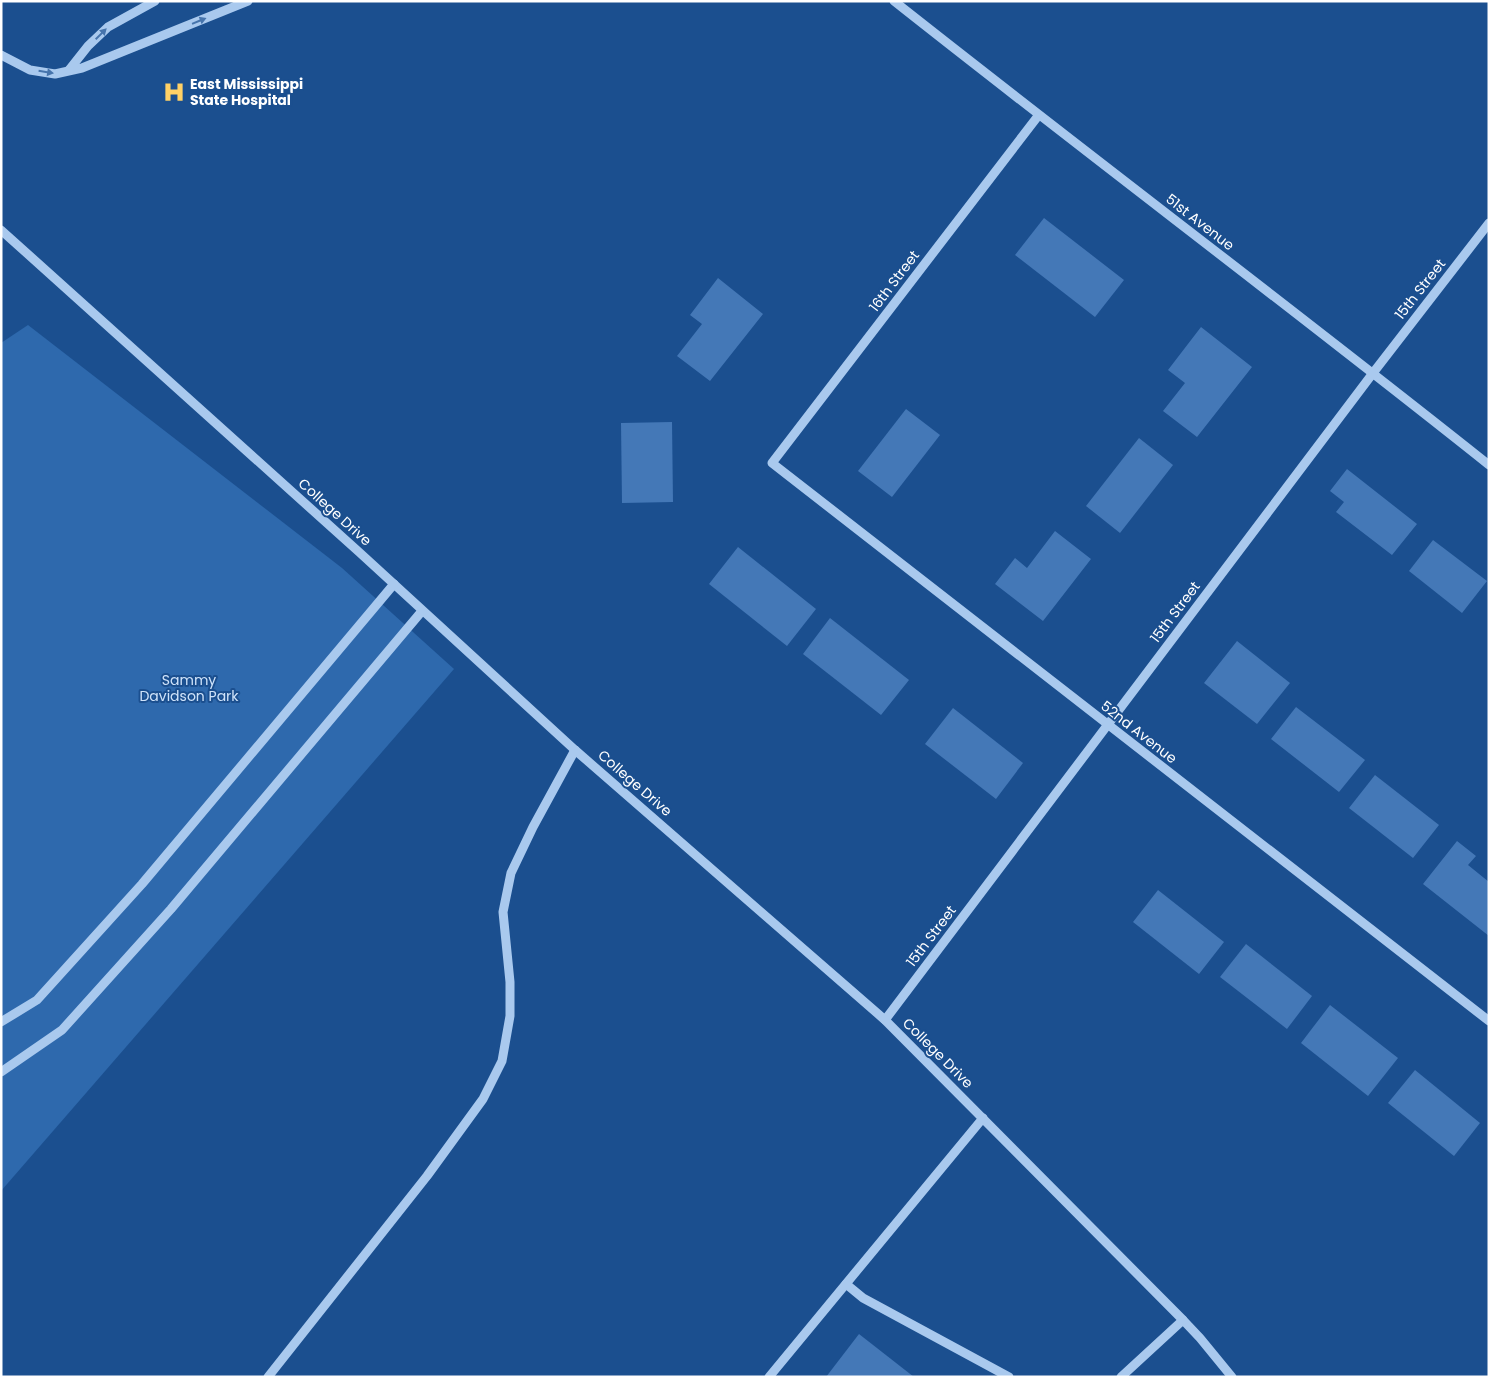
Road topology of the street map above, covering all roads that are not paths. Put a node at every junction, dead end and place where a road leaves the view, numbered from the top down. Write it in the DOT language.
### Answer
graph roads {
  1 [pos="155,1"];
  2 [pos="248,1"];
  3 [pos="894,1"];
  4 [pos="1,55"];
  5 [pos="69,70"];
  6 [pos="1038,116"];
  7 [pos="1489,223"];
  8 [pos="1,230"];
  9 [pos="1373,373"];
  10 [pos="772,463"];
  11 [pos="1489,465"];
  12 [pos="394,584"];
  13 [pos="422,611"];
  14 [pos="1107,725"];
  15 [pos="576,750"];
  16 [pos="885,1020"];
  17 [pos="1489,1021"];
  18 [pos="1,1022"];
  19 [pos="1,1072"];
  20 [pos="983,1118"];
  21 [pos="846,1284"];
  22 [pos="1183,1320"];
  23 [pos="268,1377"];
  24 [pos="769,1377"];
  25 [pos="1009,1377"];
  26 [pos="1122,1377"];
  27 [pos="1232,1377"];
  5 -- 1 [label="street, one-way"];
  5 -- 2 [label="street, one-way"];
  3 -- 6 [label="street, 51st Avenue"];
  4 -- 5 [label="street, one-way"];
  6 -- 9 [label="street, 51st Avenue"];
  6 -- 10 [label="street, 16th Street"];
  7 -- 9 [label="street, 15th Street"];
  8 -- 12 [label="street, College Drive"];
  9 -- 11 [label="street, 51st Avenue"];
  9 -- 14 [label="street, 15th Street"];
  10 -- 14 [label="street, 52nd Avenue"];
  12 -- 13 [label="street, College Drive"];
  12 -- 18 [label="street"];
  13 -- 15 [label="street, College Drive"];
  13 -- 19 [label="street"];
  14 -- 16 [label="street, 15th Street"];
  14 -- 17 [label="street, 52nd Avenue"];
  15 -- 16 [label="street, College Drive"];
  15 -- 23 [label="street"];
  16 -- 20 [label="street, College Drive"];
  20 -- 21 [label="street"];
  20 -- 22 [label="street, College Drive"];
  21 -- 24 [label="street"];
  21 -- 25 [label="street"];
  22 -- 26 [label="street"];
  22 -- 27 [label="street, College Drive"];
}
